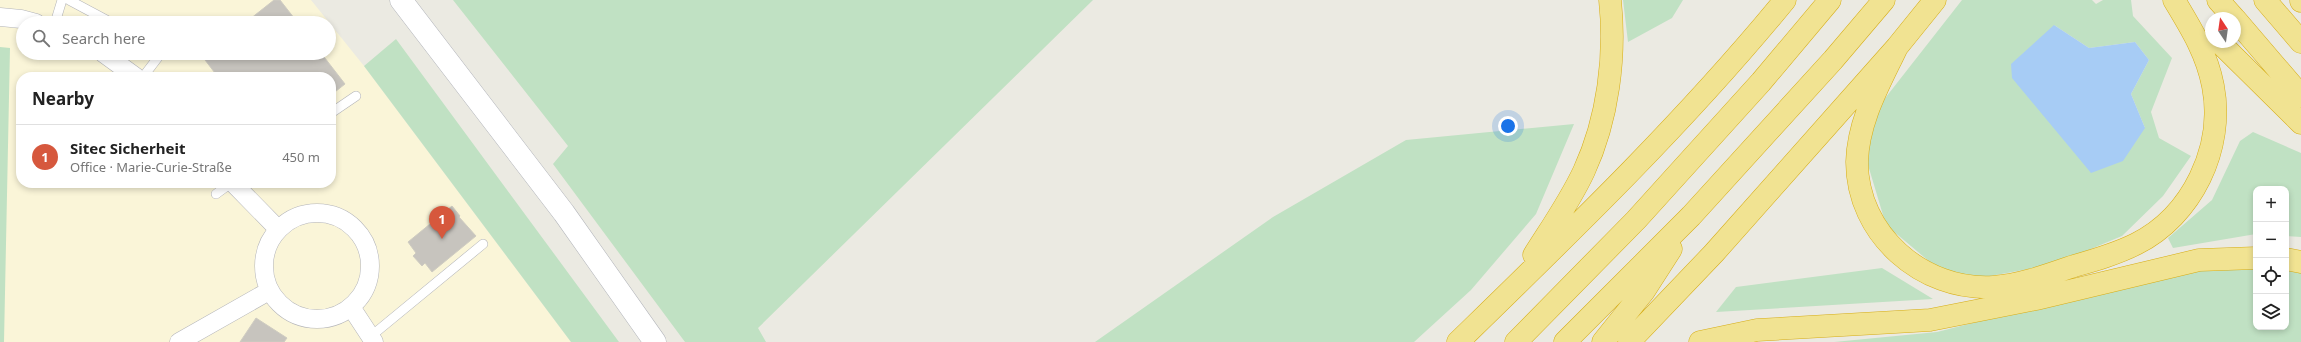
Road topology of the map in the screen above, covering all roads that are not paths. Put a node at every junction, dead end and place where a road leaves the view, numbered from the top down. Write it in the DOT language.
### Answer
graph roads {
  1 [pos="62,0"];
  2 [pos="69,0"];
  3 [pos="401,0"];
  4 [pos="1610,0"];
  5 [pos="1785,0"];
  6 [pos="1830,0"];
  7 [pos="1884,0"];
  8 [pos="1935,0"];
  9 [pos="2174,0"];
  10 [pos="2178,0"];
  11 [pos="2218,0"];
  12 [pos="2265,0"];
  13 [pos="2228,12"];
  14 [pos="57,16"];
  15 [pos="99,16"];
  16 [pos="0,17"];
  17 [pos="16,19"];
  18 [pos="2241,27"];
  19 [pos="2205,28"];
  20 [pos="2301,42"];
  21 [pos="1897,47"];
  22 [pos="2225,48"];
  23 [pos="113,60"];
  24 [pos="154,60"];
  25 [pos="130,72"];
  26 [pos="141,72"];
  27 [pos="356,96"];
  28 [pos="2301,96"];
  29 [pos="336,110"];
  30 [pos="2301,123"];
  31 [pos="225,188"];
  32 [pos="237,188"];
  33 [pos="216,194"];
  34 [pos="1691,216"];
  35 [pos="278,229"];
  36 [pos="483,244"];
  37 [pos="2253,258"];
  38 [pos="2289,260"];
  39 [pos="2301,262"];
  40 [pos="269,291"];
  41 [pos="1509,293"];
  42 [pos="351,307"];
  43 [pos="372,339"];
  44 [pos="179,342"];
  45 [pos="655,342"];
  46 [pos="1458,342"];
  47 [pos="1516,342"];
  48 [pos="1565,342"];
  49 [pos="1603,342"];
  50 [pos="1629,342"];
  51 [pos="1700,342"];
  1 -- 14 [label="lane"];
  2 -- 15 [label="lane"];
  3 -- 45 [label="main road"];
  4 -- 41 [label="highway"];
  5 -- 41 [label="highway"];
  6 -- 47 [label="highway"];
  7 -- 34 [label="highway"];
  8 -- 21 [label="highway"];
  9 -- 21 [label="highway"];
  10 -- 19 [label="highway"];
  11 -- 13 [label="highway"];
  12 -- 20 [label="highway"];
  16 -- 17 [label="street"];
  18 -- 28 [label="highway"];
  21 -- 50 [label="highway"];
  22 -- 30 [label="highway"];
  23 -- 25 [label="street"];
  24 -- 26 [label="lane"];
  27 -- 29 [label="lane"];
  31 -- 33 [label="lane"];
  32 -- 35 [label="street"];
  34 -- 48 [label="highway"];
  34 -- 49 [label="highway"];
  35 -- 40 [label="street"];
  35 -- 42 [label="street"];
  36 -- 43 [label="lane"];
  37 -- 51 [label="highway"];
  38 -- 39 [label="highway"];
  40 -- 42 [label="street"];
  40 -- 44 [label="street"];
  41 -- 46 [label="highway"];
  42 -- 43 [label="street"];
}
